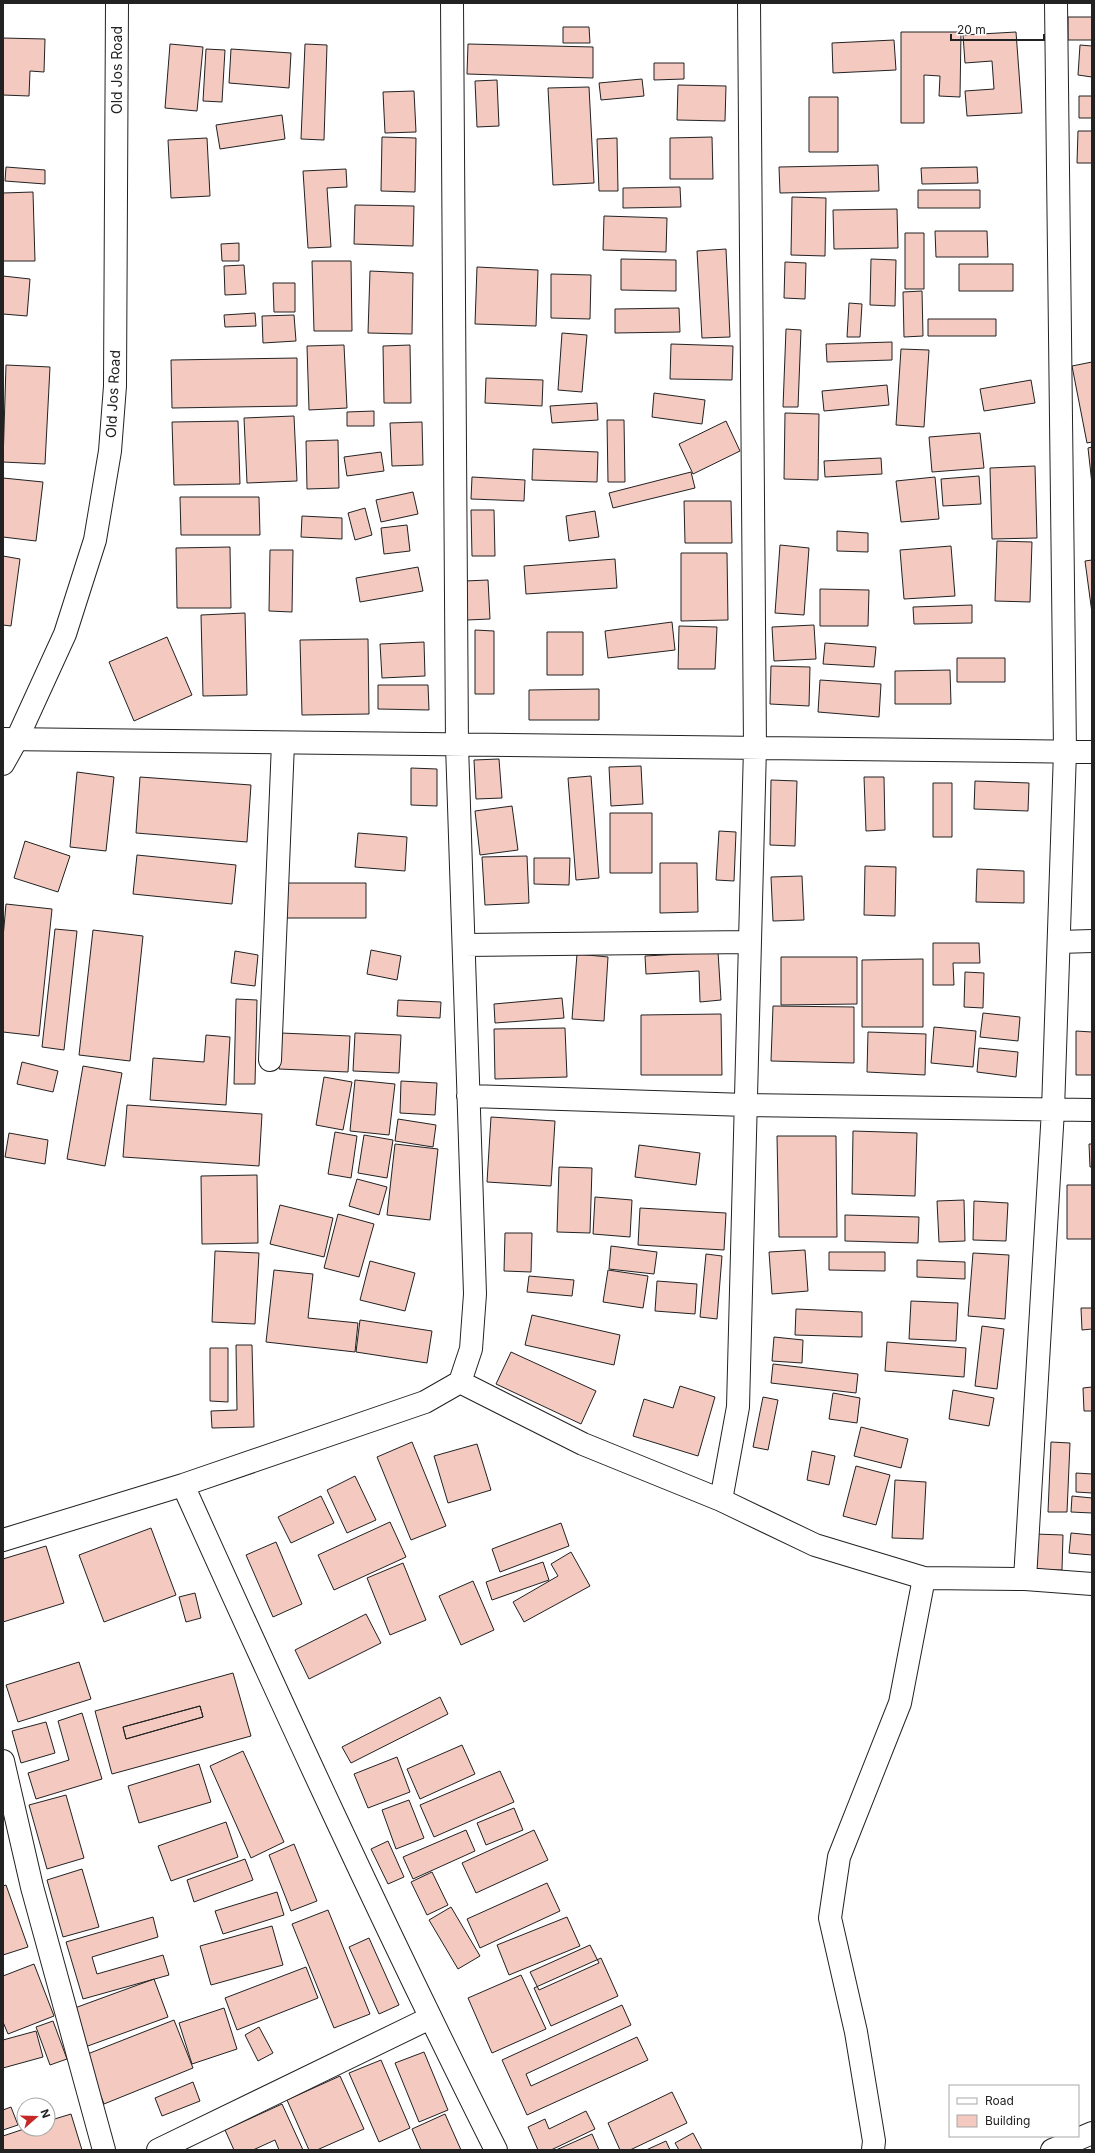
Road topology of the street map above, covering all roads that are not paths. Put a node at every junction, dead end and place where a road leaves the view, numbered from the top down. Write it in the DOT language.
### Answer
graph roads {
  1 [pos="117,3"];
  2 [pos="452,3"];
  3 [pos="749,3"];
  4 [pos="1056,3"];
  5 [pos="10,739"];
  6 [pos="283,743"];
  7 [pos="457,745"];
  8 [pos="755,747"];
  9 [pos="1065,751"];
  10 [pos="1092,752"];
  11 [pos="3,764"];
  12 [pos="1092,941"];
  13 [pos="750,942"];
  14 [pos="1058,942"];
  15 [pos="464,945"];
  16 [pos="270,1060"];
  17 [pos="468,1096"];
  18 [pos="746,1105"];
  19 [pos="1053,1110"];
  20 [pos="1092,1110"];
  21 [pos="460,1382"];
  22 [pos="183,1485"];
  23 [pos="721,1500"];
  24 [pos="3,1540"];
  25 [pos="924,1578"];
  26 [pos="1025,1579"];
  27 [pos="1092,1584"];
  28 [pos="3,1760"];
  29 [pos="430,2018"];
  30 [pos="1092,2133"];
  31 [pos="104,2150"];
  32 [pos="158,2150"];
  33 [pos="496,2150"];
  34 [pos="873,2150"];
  35 [pos="1052,2150"];
  1 -- 5 [label="street, Old Jos Road"];
  2 -- 7 [label="street"];
  3 -- 8 [label="street"];
  4 -- 9 [label="street"];
  5 -- 6 [label="street"];
  5 -- 11 [label="street, Old Jos Road"];
  6 -- 7 [label="street"];
  6 -- 16 [label="street"];
  7 -- 8 [label="street"];
  7 -- 15 [label="street"];
  8 -- 9 [label="street"];
  8 -- 13 [label="street"];
  9 -- 10 [label="street"];
  9 -- 14 [label="street"];
  12 -- 14 [label="street"];
  13 -- 15 [label="street"];
  13 -- 18 [label="street"];
  14 -- 19 [label="street"];
  15 -- 17 [label="street"];
  17 -- 18 [label="street"];
  17 -- 21 [label="street"];
  18 -- 19 [label="street"];
  18 -- 23 [label="street"];
  19 -- 20 [label="street"];
  19 -- 26 [label="street"];
  21 -- 22 [label="street"];
  21 -- 23 [label="street"];
  22 -- 24 [label="street"];
  22 -- 29 [label="street"];
  23 -- 25 [label="street"];
  25 -- 26 [label="street"];
  25 -- 34 [label="street"];
  26 -- 27 [label="street"];
  28 -- 31 [label="street"];
  29 -- 32 [label="street"];
  29 -- 33 [label="street"];
  30 -- 35 [label="street"];
}
